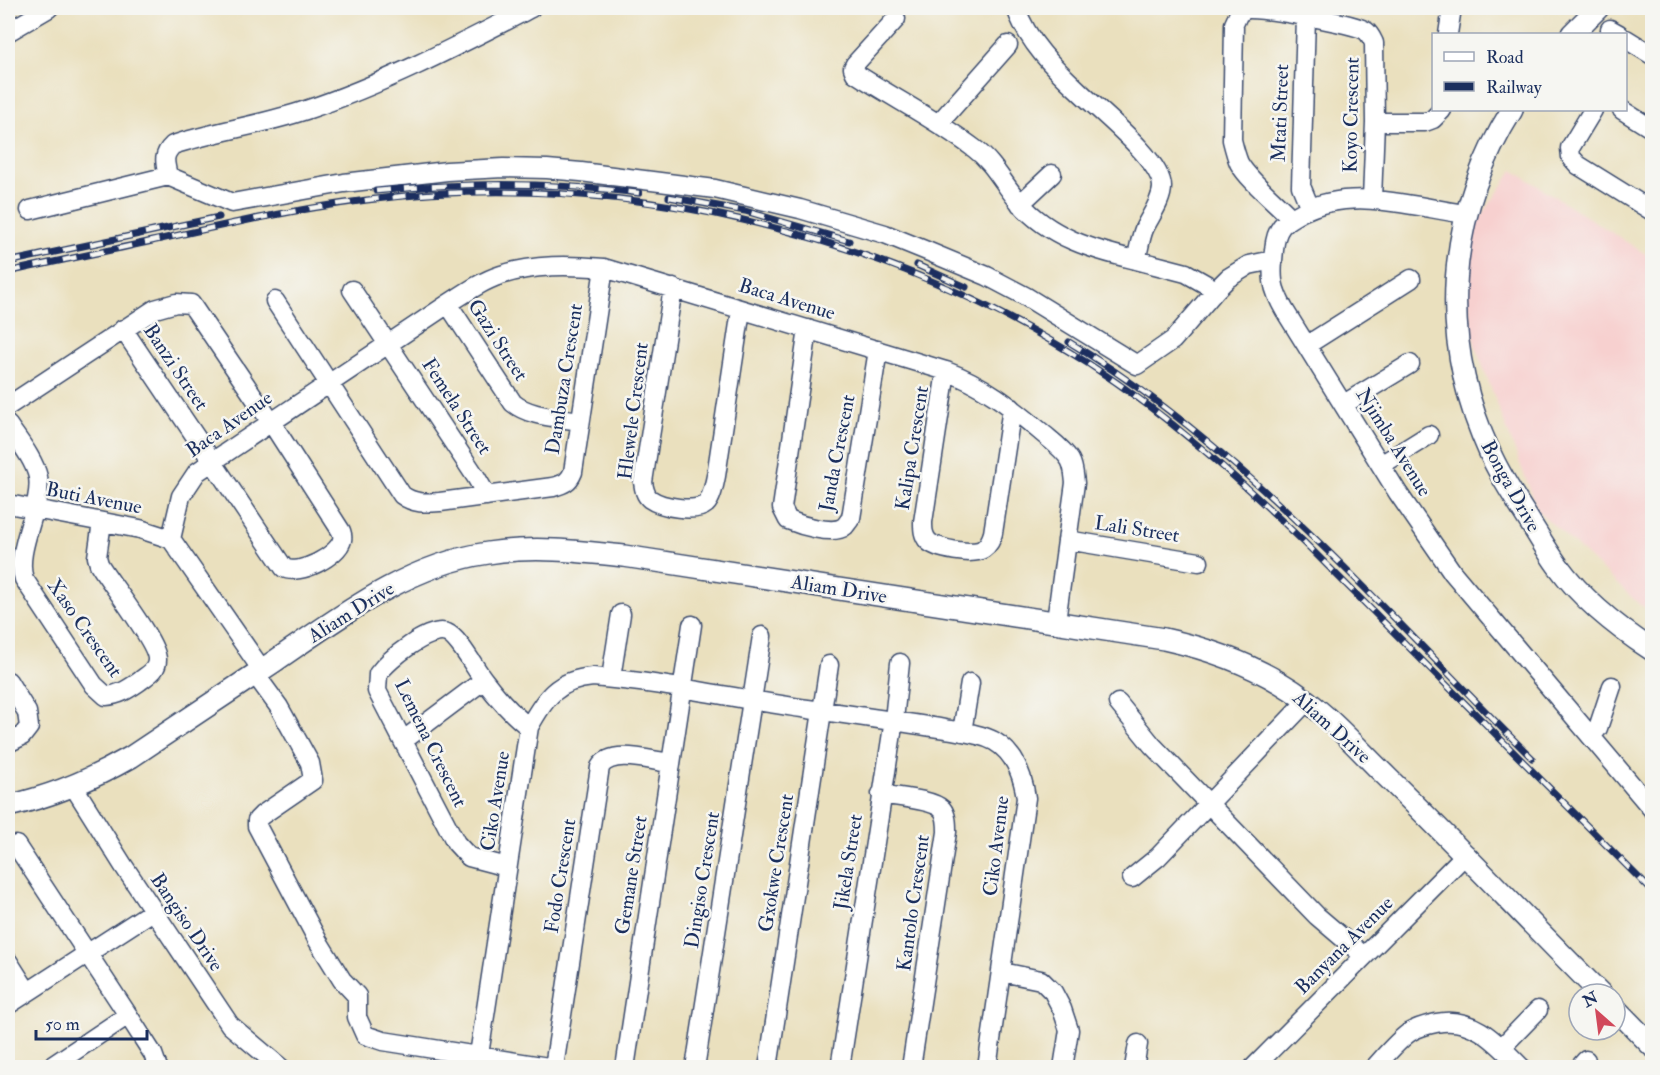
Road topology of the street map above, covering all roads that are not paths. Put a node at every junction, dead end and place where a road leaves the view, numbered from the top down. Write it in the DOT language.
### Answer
graph roads {
  1 [pos="49,8"];
  2 [pos="531,8"];
  3 [pos="1016,8"];
  4 [pos="1452,8"];
  5 [pos="1598,8"];
  6 [pos="1306,17"];
  7 [pos="896,19"];
  8 [pos="8,32"];
  9 [pos="1448,33"];
  10 [pos="1573,33"];
  11 [pos="1627,40"];
  12 [pos="1008,45"];
  13 [pos="1653,55"];
  14 [pos="1441,111"];
  15 [pos="1511,111"];
  16 [pos="1592,111"];
  17 [pos="1624,111"];
  18 [pos="1375,122"];
  19 [pos="939,123"];
  20 [pos="1653,129"];
  21 [pos="1052,174"];
  22 [pos="168,176"];
  23 [pos="1372,200"];
  24 [pos="1020,204"];
  25 [pos="1310,208"];
  26 [pos="30,210"];
  27 [pos="1653,211"];
  28 [pos="1466,214"];
  29 [pos="1291,218"];
  30 [pos="1136,260"];
  31 [pos="1273,260"];
  32 [pos="604,268"];
  33 [pos="1412,279"];
  34 [pos="673,288"];
  35 [pos="352,290"];
  36 [pos="1216,290"];
  37 [pos="275,301"];
  38 [pos="448,304"];
  39 [pos="741,310"];
  40 [pos="123,329"];
  41 [pos="808,329"];
  42 [pos="388,343"];
  43 [pos="1307,345"];
  44 [pos="878,350"];
  45 [pos="1410,364"];
  46 [pos="946,371"];
  47 [pos="330,384"];
  48 [pos="1344,404"];
  49 [pos="8,406"];
  50 [pos="1012,408"];
  51 [pos="579,421"];
  52 [pos="271,422"];
  53 [pos="8,425"];
  54 [pos="1429,435"];
  55 [pos="211,461"];
  56 [pos="1382,465"];
  57 [pos="487,496"];
  58 [pos="8,504"];
  59 [pos="33,509"];
  60 [pos="102,522"];
  61 [pos="171,539"];
  62 [pos="1067,540"];
  63 [pos="1199,562"];
  64 [pos="621,614"];
  65 [pos="1056,621"];
  66 [pos="692,625"];
  67 [pos="762,636"];
  68 [pos="1653,650"];
  69 [pos="900,663"];
  70 [pos="829,665"];
  71 [pos="259,672"];
  72 [pos="610,678"];
  73 [pos="484,680"];
  74 [pos="8,681"];
  75 [pos="970,683"];
  76 [pos="1612,686"];
  77 [pos="682,688"];
  78 [pos="753,700"];
  79 [pos="1307,701"];
  80 [pos="1118,703"];
  81 [pos="822,711"];
  82 [pos="894,720"];
  83 [pos="529,727"];
  84 [pos="962,732"];
  85 [pos="1591,737"];
  86 [pos="404,740"];
  87 [pos="8,743"];
  88 [pos="671,764"];
  89 [pos="1653,782"];
  90 [pos="74,787"];
  91 [pos="881,794"];
  92 [pos="1208,802"];
  93 [pos="1648,804"];
  94 [pos="8,806"];
  95 [pos="16,845"];
  96 [pos="1466,854"];
  97 [pos="507,867"];
  98 [pos="1132,878"];
  99 [pos="153,911"];
  100 [pos="86,953"];
  101 [pos="1364,956"];
  102 [pos="8,961"];
  103 [pos="1002,972"];
  104 [pos="1589,982"];
  105 [pos="27,991"];
  106 [pos="8,1005"];
  107 [pos="1538,1010"];
  108 [pos="128,1015"];
  109 [pos="1627,1020"];
  110 [pos="1138,1044"];
  111 [pos="1653,1046"];
  112 [pos="1502,1047"];
  113 [pos="478,1062"];
  114 [pos="554,1067"];
  115 [pos="49,1068"];
  116 [pos="158,1068"];
  117 [pos="281,1068"];
  118 [pos="625,1068"];
  119 [pos="695,1068"];
  120 [pos="768,1068"];
  121 [pos="840,1068"];
  122 [pos="911,1068"];
  123 [pos="987,1068"];
  124 [pos="1064,1068"];
  125 [pos="1134,1068"];
  126 [pos="1253,1068"];
  127 [pos="1374,1068"];
  128 [pos="1522,1068"];
  1 -- 8 [label="street"];
  2 -- 22 [label="street"];
  3 -- 30 [label="street"];
  4 -- 9 [label="street"];
  5 -- 10 [label="street"];
  6 -- 18 [label="street, Koyo Crescent"];
  6 -- 25 [label="street, Mtati Street"];
  6 -- 29 [label="street, Koyo Crescent"];
  7 -- 19 [label="street"];
  11 -- 13 [label="street"];
  12 -- 19 [label="street"];
  14 -- 18 [label="street"];
  15 -- 28 [label="street, Bonga Drive"];
  16 -- 27 [label="street"];
  17 -- 20 [label="street"];
  18 -- 23 [label="street, Koyo Crescent"];
  19 -- 24 [label="street"];
  21 -- 24 [label="street"];
  22 -- 26 [label="street"];
  22 -- 36 [label="street"];
  23 -- 25 [label="street, Njimba Avenue"];
  23 -- 28 [label="street, Njimba Avenue"];
  24 -- 30 [label="street"];
  25 -- 29 [label="street, Njimba Avenue"];
  28 -- 68 [label="street, Bonga Drive"];
  29 -- 31 [label="street, Njimba Avenue"];
  30 -- 36 [label="street"];
  31 -- 36 [label="street"];
  31 -- 43 [label="street, Njimba Avenue"];
  32 -- 34 [label="street, Baca Avenue"];
  32 -- 38 [label="street, Baca Avenue"];
  32 -- 51 [label="street, Dambuza Crescent"];
  33 -- 43 [label="street"];
  34 -- 39 [label="street, Baca Avenue"];
  34 -- 39 [label="street, Hlewele Crescent"];
  35 -- 42 [label="street, Femela Street"];
  37 -- 47 [label="street"];
  38 -- 42 [label="street, Baca Avenue"];
  38 -- 51 [label="street, Gazi Street"];
  39 -- 41 [label="street, Baca Avenue"];
  40 -- 49 [label="street"];
  40 -- 52 [label="street"];
  40 -- 55 [label="street, Banzi Street"];
  41 -- 44 [label="street, Baca Avenue"];
  41 -- 44 [label="street, Janda Crescent"];
  42 -- 47 [label="street, Baca Avenue"];
  42 -- 57 [label="street, Femela Street"];
  43 -- 48 [label="street, Njimba Avenue"];
  44 -- 46 [label="street, Baca Avenue"];
  45 -- 48 [label="street"];
  46 -- 50 [label="street, Baca Avenue"];
  46 -- 50 [label="street, Kalipa Crescent"];
  47 -- 52 [label="street, Baca Avenue"];
  47 -- 57 [label="street, Dambuza Crescent"];
  48 -- 56 [label="street, Njimba Avenue"];
  50 -- 62 [label="street, Baca Avenue"];
  51 -- 57 [label="street, Dambuza Crescent"];
  52 -- 55 [label="street, Baca Avenue"];
  52 -- 55 [label="street, Banzi Street"];
  53 -- 59 [label="street"];
  54 -- 56 [label="street"];
  55 -- 61 [label="street, Baca Avenue"];
  56 -- 85 [label="street, Njimba Avenue"];
  58 -- 59 [label="street, Buti Avenue"];
  59 -- 60 [label="street, Buti Avenue"];
  59 -- 60 [label="street, Xaso Crescent"];
  60 -- 61 [label="street, Buti Avenue"];
  61 -- 71 [label="street"];
  62 -- 63 [label="street, Lali Street"];
  62 -- 65 [label="street, Baca Avenue"];
  64 -- 72 [label="street"];
  65 -- 71 [label="street, Aliam Drive"];
  65 -- 79 [label="street, Aliam Drive"];
  66 -- 77 [label="street"];
  67 -- 78 [label="street"];
  69 -- 82 [label="street, Jikela Street"];
  70 -- 81 [label="street, Gxokwe Crescent"];
  71 -- 90 [label="street, Aliam Drive"];
  71 -- 113 [label="street"];
  72 -- 77 [label="street, Ciko Avenue"];
  72 -- 83 [label="street, Ciko Avenue"];
  73 -- 83 [label="street"];
  73 -- 86 [label="street"];
  73 -- 86 [label="street, Lemena Crescent"];
  74 -- 87 [label="street"];
  75 -- 84 [label="street"];
  76 -- 85 [label="street"];
  77 -- 78 [label="street, Ciko Avenue"];
  77 -- 88 [label="street, Gemane Street"];
  78 -- 81 [label="street, Ciko Avenue"];
  78 -- 119 [label="street, Dingiso Crescent"];
  79 -- 92 [label="street"];
  79 -- 96 [label="street, Aliam Drive"];
  80 -- 92 [label="street"];
  81 -- 82 [label="street, Ciko Avenue"];
  81 -- 120 [label="street, Gxokwe Crescent"];
  82 -- 84 [label="street, Ciko Avenue"];
  82 -- 91 [label="street, Jikela Street"];
  83 -- 97 [label="street, Ciko Avenue"];
  84 -- 103 [label="street, Ciko Avenue"];
  85 -- 93 [label="street, Njimba Avenue"];
  86 -- 97 [label="street, Lemena Crescent"];
  88 -- 114 [label="street, Fodo Crescent"];
  88 -- 118 [label="street, Gemane Street"];
  89 -- 93 [label="street"];
  90 -- 94 [label="street, Aliam Drive"];
  90 -- 99 [label="street, Bangiso Drive"];
  91 -- 121 [label="street, Jikela Street"];
  91 -- 122 [label="street, Kantolo Crescent"];
  92 -- 98 [label="street"];
  92 -- 101 [label="street"];
  95 -- 100 [label="street"];
  96 -- 101 [label="street, Banyana Avenue"];
  96 -- 104 [label="street, Aliam Drive"];
  97 -- 113 [label="street, Ciko Avenue"];
  99 -- 100 [label="street"];
  99 -- 117 [label="street, Bangiso Drive"];
  100 -- 105 [label="street"];
  100 -- 108 [label="street"];
  101 -- 126 [label="street, Banyana Avenue"];
  102 -- 105 [label="street"];
  103 -- 123 [label="street, Ciko Avenue"];
  103 -- 124 [label="street"];
  105 -- 106 [label="street"];
  107 -- 112 [label="street"];
  108 -- 115 [label="street"];
  108 -- 116 [label="street"];
  109 -- 111 [label="street"];
  110 -- 125 [label="street"];
  112 -- 127 [label="street"];
  112 -- 128 [label="street"];
  113 -- 114 [label="street"];
}
